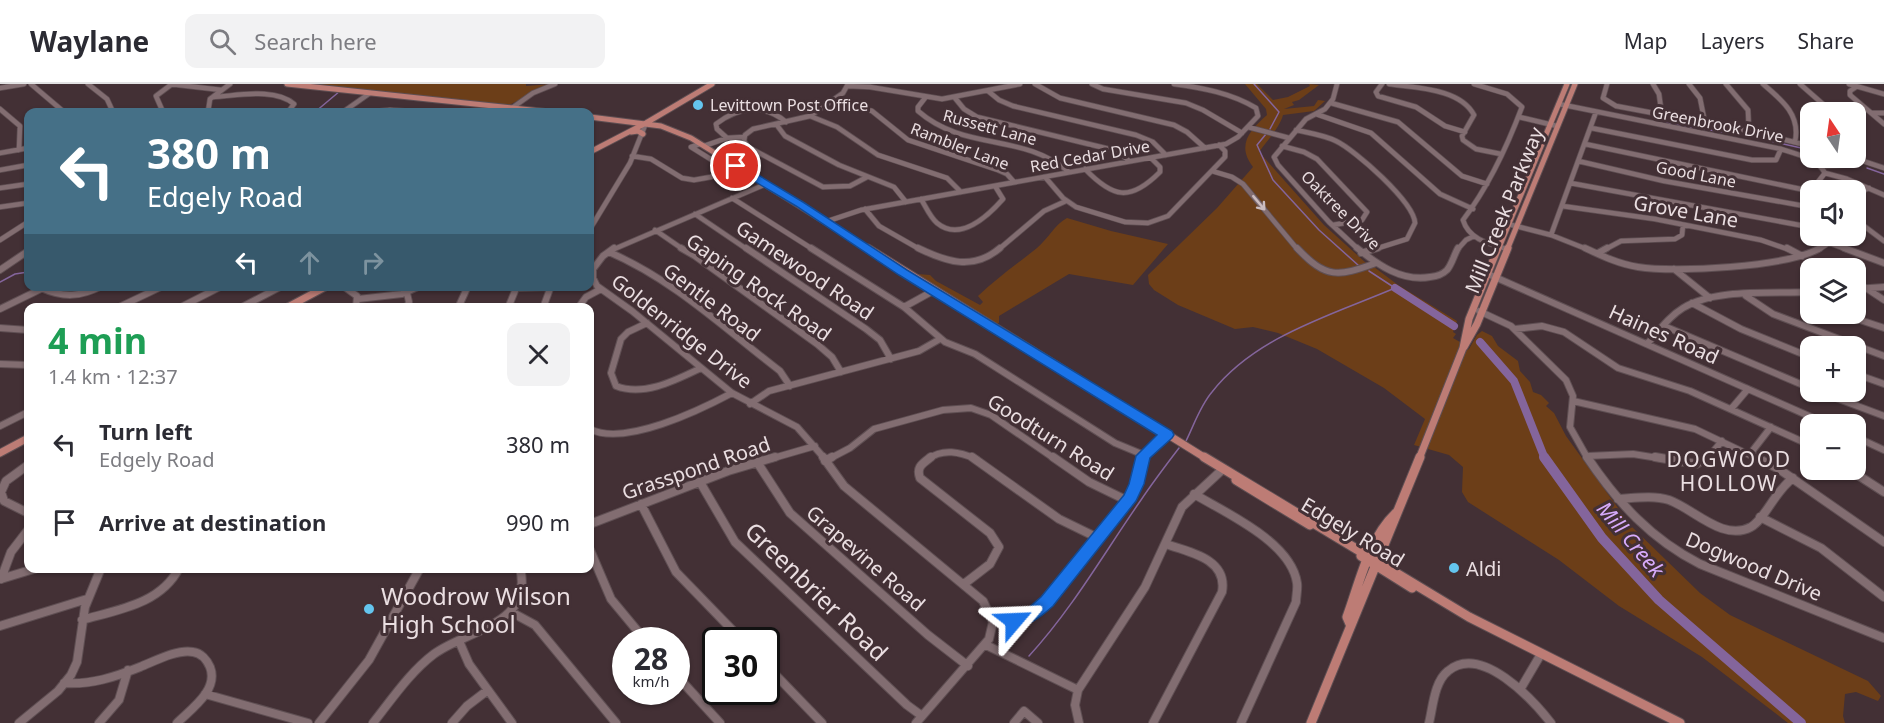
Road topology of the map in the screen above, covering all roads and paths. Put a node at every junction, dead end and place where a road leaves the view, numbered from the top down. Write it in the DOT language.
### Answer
graph roads {
  1 [pos="24,84"];
  2 [pos="31,84"];
  3 [pos="88,84"];
  4 [pos="171,84"];
  5 [pos="230,84"];
  6 [pos="287,84"];
  7 [pos="555,84"];
  8 [pos="701,84"];
  9 [pos="1020,84"];
  10 [pos="1035,84"];
  11 [pos="1092,84"];
  12 [pos="1174,84"];
  13 [pos="1337,84"];
  14 [pos="1382,84"];
  15 [pos="1389,84"];
  16 [pos="1474,84"];
  17 [pos="1567,84"];
  18 [pos="1575,84"];
  19 [pos="1607,84"];
  20 [pos="1653,84"];
  21 [pos="1689,84"];
  22 [pos="1726,84"];
  23 [pos="1763,84"];
  24 [pos="1800,84"];
  25 [pos="1849,84"];
  26 [pos="711,85"];
  27 [pos="848,85"];
  28 [pos="1856,87"];
  29 [pos="0,88"];
  30 [pos="222,90"];
  31 [pos="988,91"];
  32 [pos="536,92"];
  33 [pos="370,93"];
  34 [pos="1884,94"];
  35 [pos="213,97"];
  36 [pos="925,98"];
  37 [pos="955,98"];
  38 [pos="834,99"];
  39 [pos="1821,102"];
  40 [pos="1331,103"];
  41 [pos="1562,104"];
  42 [pos="59,108"];
  43 [pos="112,108"];
  44 [pos="161,108"];
  45 [pos="208,108"];
  46 [pos="291,108"];
  47 [pos="349,108"];
  48 [pos="512,108"];
  49 [pos="533,108"];
  50 [pos="0,109"];
  51 [pos="1626,109"];
  52 [pos="1596,112"];
  53 [pos="1871,113"];
  54 [pos="1884,113"];
  55 [pos="1316,114"];
  56 [pos="810,116"];
  57 [pos="1662,116"];
  58 [pos="594,117"];
  59 [pos="1519,117"];
  60 [pos="1623,118"];
  61 [pos="786,122"];
  62 [pos="646,123"];
  63 [pos="1705,123"];
  64 [pos="776,124"];
  65 [pos="1884,124"];
  66 [pos="1554,125"];
  67 [pos="1248,127"];
  68 [pos="1591,128"];
  69 [pos="1296,130"];
  70 [pos="1749,131"];
  71 [pos="629,132"];
  72 [pos="1464,132"];
  73 [pos="1242,133"];
  74 [pos="643,134"];
  75 [pos="744,137"];
  76 [pos="727,138"];
  77 [pos="1289,138"];
  78 [pos="1795,142"];
  79 [pos="1800,143"];
  80 [pos="1585,144"];
  81 [pos="702,145"];
  82 [pos="1219,145"];
  83 [pos="1282,146"];
  84 [pos="1205,148"];
  85 [pos="24,149"];
  86 [pos="1781,149"];
  87 [pos="19,150"];
  88 [pos="594,150"];
  89 [pos="0,153"];
  90 [pos="1501,154"];
  91 [pos="1800,154"];
  92 [pos="1166,155"];
  93 [pos="632,156"];
  94 [pos="1151,158"];
  95 [pos="1130,161"];
  96 [pos="1578,161"];
  97 [pos="1866,162"];
  98 [pos="24,166"];
  99 [pos="736,166"];
  100 [pos="1823,168"];
  101 [pos="1884,168"];
  102 [pos="0,170"];
  103 [pos="728,170"];
  104 [pos="1085,170"];
  105 [pos="1212,171"];
  106 [pos="1069,172"];
  107 [pos="1825,173"];
  108 [pos="867,177"];
  109 [pos="1045,177"];
  110 [pos="1819,180"];
  111 [pos="1014,182"];
  112 [pos="1570,183"];
  113 [pos="766,184"];
  114 [pos="1487,184"];
  115 [pos="24,185"];
  116 [pos="995,186"];
  117 [pos="0,188"];
  118 [pos="1869,188"];
  119 [pos="1800,189"];
  120 [pos="1866,189"];
  121 [pos="960,192"];
  122 [pos="1884,195"];
  123 [pos="732,198"];
  124 [pos="921,199"];
  125 [pos="1066,201"];
  126 [pos="906,202"];
  127 [pos="24,204"];
  128 [pos="1562,206"];
  129 [pos="1800,206"];
  130 [pos="0,207"];
  131 [pos="865,209"];
  132 [pos="1473,209"];
  133 [pos="695,214"];
  134 [pos="594,221"];
  135 [pos="825,222"];
  136 [pos="1508,224"];
  137 [pos="24,225"];
  138 [pos="1333,225"];
  139 [pos="1683,225"];
  140 [pos="1800,225"];
  141 [pos="1516,226"];
  142 [pos="1866,228"];
  143 [pos="655,230"];
  144 [pos="1551,235"];
  145 [pos="1474,236"];
  146 [pos="0,240"];
  147 [pos="1884,241"];
  148 [pos="1499,246"];
  149 [pos="1826,246"];
  150 [pos="1837,246"];
  151 [pos="1507,249"];
  152 [pos="609,252"];
  153 [pos="1360,253"];
  154 [pos="24,254"];
  155 [pos="1598,254"];
  156 [pos="1802,257"];
  157 [pos="1376,263"];
  158 [pos="1884,263"];
  159 [pos="594,264"];
  160 [pos="1674,269"];
  161 [pos="0,270"];
  162 [pos="1488,274"];
  163 [pos="1496,278"];
  164 [pos="594,279"];
  165 [pos="1884,287"];
  166 [pos="1866,288"];
  167 [pos="601,289"];
  168 [pos="35,291"];
  169 [pos="52,291"];
  170 [pos="91,291"];
  171 [pos="153,291"];
  172 [pos="212,291"];
  173 [pos="272,291"];
  174 [pos="318,291"];
  175 [pos="349,291"];
  176 [pos="411,291"];
  177 [pos="933,291"];
  178 [pos="407,293"];
  179 [pos="1800,293"];
  180 [pos="1746,296"];
  181 [pos="1710,298"];
  182 [pos="358,299"];
  183 [pos="1884,300"];
  184 [pos="127,303"];
  185 [pos="189,303"];
  186 [pos="250,303"];
  187 [pos="295,303"];
  188 [pos="357,303"];
  189 [pos="409,303"];
  190 [pos="581,303"];
  191 [pos="1692,303"];
  192 [pos="904,307"];
  193 [pos="0,309"];
  194 [pos="1473,309"];
  195 [pos="1482,312"];
  196 [pos="1866,322"];
  197 [pos="647,323"];
  198 [pos="1664,326"];
  199 [pos="0,328"];
  200 [pos="1884,328"];
  201 [pos="1515,329"];
  202 [pos="24,330"];
  203 [pos="940,339"];
  204 [pos="1647,344"];
  205 [pos="1462,348"];
  206 [pos="1800,353"];
  207 [pos="1884,356"];
  208 [pos="891,358"];
  209 [pos="0,364"];
  210 [pos="24,365"];
  211 [pos="701,368"];
  212 [pos="842,372"];
  213 [pos="1866,378"];
  214 [pos="1800,384"];
  215 [pos="1884,384"];
  216 [pos="790,386"];
  217 [pos="1748,390"];
  218 [pos="732,393"];
  219 [pos="1573,401"];
  220 [pos="1847,402"];
  221 [pos="750,404"];
  222 [pos="1731,409"];
  223 [pos="24,414"];
  224 [pos="1804,414"];
  225 [pos="1884,416"];
  226 [pos="0,426"];
  227 [pos="1771,427"];
  228 [pos="594,431"];
  229 [pos="1167,435"];
  230 [pos="24,440"];
  231 [pos="1800,440"];
  232 [pos="1722,441"];
  233 [pos="1866,442"];
  234 [pos="815,446"];
  235 [pos="1884,450"];
  236 [pos="0,453"];
  237 [pos="1750,454"];
  238 [pos="1144,455"];
  239 [pos="1587,456"];
  240 [pos="825,460"];
  241 [pos="757,462"];
  242 [pos="24,468"];
  243 [pos="1223,469"];
  244 [pos="1793,478"];
  245 [pos="1865,480"];
  246 [pos="700,482"];
  247 [pos="2,483"];
  248 [pos="1884,492"];
  249 [pos="1194,494"];
  250 [pos="1618,499"];
  251 [pos="1128,501"];
  252 [pos="641,504"];
  253 [pos="24,511"];
  254 [pos="1760,517"];
  255 [pos="594,522"];
  256 [pos="24,535"];
  257 [pos="1098,538"];
  258 [pos="1884,543"];
  259 [pos="1165,544"];
  260 [pos="594,560"];
  261 [pos="1372,561"];
  262 [pos="24,572"];
  263 [pos="99,573"];
  264 [pos="177,573"];
  265 [pos="417,573"];
  266 [pos="521,573"];
  267 [pos="1,579"];
  268 [pos="964,584"];
  269 [pos="1884,597"];
  270 [pos="87,599"];
  271 [pos="511,612"];
  272 [pos="82,620"];
  273 [pos="993,622"];
  274 [pos="0,626"];
  275 [pos="634,627"];
  276 [pos="729,627"];
  277 [pos="1884,638"];
  278 [pos="459,641"];
  279 [pos="986,645"];
  280 [pos="1541,654"];
  281 [pos="968,666"];
  282 [pos="128,670"];
  283 [pos="780,680"];
  284 [pos="64,683"];
  285 [pos="1521,688"];
  286 [pos="488,690"];
  287 [pos="690,690"];
  288 [pos="1078,690"];
  289 [pos="205,694"];
  290 [pos="922,716"];
  291 [pos="19,723"];
  292 [pos="99,723"];
  293 [pos="177,723"];
  294 [pos="308,723"];
  295 [pos="319,723"];
  296 [pos="373,723"];
  297 [pos="452,723"];
  298 [pos="512,723"];
  299 [pos="616,723"];
  300 [pos="720,723"];
  301 [pos="822,723"];
  302 [pos="916,723"];
  303 [pos="1014,723"];
  304 [pos="1038,723"];
  305 [pos="1079,723"];
  306 [pos="1153,723"];
  307 [pos="1241,723"];
  308 [pos="1311,723"];
  309 [pos="1429,723"];
  310 [pos="1551,723"];
  311 [pos="1680,723"];
  1 -- 29 [label="street"];
  2 -- 42 [label="street"];
  3 -- 43 [label="street"];
  4 -- 30 [label="street"];
  4 -- 44 [label="street"];
  5 -- 30 [label="street"];
  6 -- 33 [label="main road"];
  7 -- 32 [label="street"];
  8 -- 26 [label="street"];
  9 -- 31 [label="street"];
  10 -- 84 [label="street"];
  11 -- 73 [label="street"];
  12 -- 67 [label="street"];
  13 -- 40 [label="street"];
  14 -- 72 [label="street"];
  15 -- 72 [label="street"];
  16 -- 59 [label="street"];
  17 -- 41 [label="main road, Mill Creek Parkway"];
  18 -- 41 [label="main road, Mill Creek Parkway"];
  19 -- 51 [label="street"];
  20 -- 57 [label="street"];
  21 -- 63 [label="street"];
  22 -- 70 [label="street"];
  23 -- 78 [label="street"];
  24 -- 39 [label="street"];
  25 -- 28 [label="street"];
  26 -- 62 [label="main road"];
  27 -- 36 [label="street"];
  27 -- 38 [label="street"];
  28 -- 34 [label="street"];
  28 -- 53 [label="street"];
  30 -- 35 [label="street"];
  31 -- 37 [label="street"];
  31 -- 92 [label="street"];
  32 -- 48 [label="street"];
  32 -- 49 [label="street"];
  33 -- 47 [label="street"];
  33 -- 48 [label="main road"];
  35 -- 45 [label="street"];
  35 -- 46 [label="street"];
  36 -- 37 [label="street"];
  36 -- 106 [label="street, Russett Lane"];
  37 -- 95 [label="street"];
  38 -- 56 [label="street"];
  38 -- 111 [label="street, Rambler Lane"];
  40 -- 55 [label="street"];
  40 -- 114 [label="street"];
  41 -- 52 [label="street, Greenbrook Drive"];
  41 -- 66 [label="main road, Mill Creek Parkway"];
  50 -- 87 [label="street"];
  51 -- 57 [label="street"];
  51 -- 60 [label="street"];
  52 -- 60 [label="street, Greenbrook Drive"];
  52 -- 68 [label="street"];
  53 -- 54 [label="street"];
  53 -- 65 [label="street"];
  55 -- 69 [label="street"];
  55 -- 132 [label="street"];
  56 -- 61 [label="street"];
  56 -- 121 [label="street"];
  57 -- 63 [label="street"];
  58 -- 62 [label="main road, Edgely Road"];
  59 -- 66 [label="street"];
  59 -- 90 [label="street"];
  60 -- 86 [label="street, Greenbrook Drive"];
  61 -- 64 [label="street"];
  61 -- 76 [label="street"];
  62 -- 71 [label="main road"];
  62 -- 74 [label="street"];
  62 -- 81 [label="main road, Edgely Road"];
  63 -- 70 [label="street"];
  64 -- 75 [label="street"];
  64 -- 108 [label="street"];
  66 -- 136 [label="main road, Mill Creek Parkway"];
  66 -- 141 [label="main road, Mill Creek Parkway"];
  67 -- 73 [label="street, Red Cedar Drive"];
  67 -- 77 [label="street"];
  68 -- 80 [label="street"];
  68 -- 86 [label="street"];
  69 -- 77 [label="street"];
  69 -- 153 [label="street"];
  70 -- 78 [label="street"];
  71 -- 74 [label="main road"];
  71 -- 88 [label="main road"];
  72 -- 90 [label="street"];
  73 -- 82 [label="street, Red Cedar Drive"];
  74 -- 93 [label="street"];
  75 -- 76 [label="street"];
  75 -- 108 [label="street"];
  76 -- 81 [label="street"];
  77 -- 83 [label="street"];
  78 -- 79 [label="street"];
  80 -- 96 [label="street"];
  80 -- 119 [label="street"];
  81 -- 99 [label="main road, Edgely Road"];
  81 -- 103 [label="street"];
  82 -- 84 [label="street, Red Cedar Drive"];
  82 -- 105 [label="street"];
  83 -- 138 [label="street, Oaktree Drive"];
  83 -- 138 [label="street"];
  84 -- 92 [label="street, Red Cedar Drive"];
  85 -- 87 [label="street"];
  86 -- 91 [label="street, Greenbrook Drive"];
  87 -- 89 [label="street"];
  90 -- 114 [label="street"];
  92 -- 94 [label="street, Red Cedar Drive"];
  93 -- 103 [label="street"];
  93 -- 134 [label="street"];
  94 -- 95 [label="street, Red Cedar Drive"];
  94 -- 104 [label="street"];
  95 -- 104 [label="street, Red Cedar Drive"];
  96 -- 112 [label="street"];
  96 -- 129 [label="street, Good Lane"];
  97 -- 101 [label="street"];
  98 -- 102 [label="street"];
  99 -- 103 [label="street"];
  99 -- 113 [label="main road, Edgely Road"];
  100 -- 107 [label="street"];
  104 -- 106 [label="street, Red Cedar Drive"];
  105 -- 125 [label="street"];
  105 -- 157 [label="street, one-way"];
  106 -- 109 [label="street, Red Cedar Drive"];
  107 -- 110 [label="street"];
  107 -- 118 [label="street"];
  108 -- 126 [label="street"];
  109 -- 111 [label="street, Red Cedar Drive"];
  109 -- 125 [label="street"];
  111 -- 116 [label="street, Red Cedar Drive"];
  112 -- 128 [label="street"];
  112 -- 140 [label="street"];
  113 -- 123 [label="street, Goldenridge Drive"];
  113 -- 135 [label="main road, Edgely Road"];
  114 -- 132 [label="street"];
  115 -- 117 [label="street"];
  116 -- 121 [label="street, Red Cedar Drive"];
  116 -- 124 [label="street"];
  118 -- 120 [label="street"];
  118 -- 122 [label="street"];
  121 -- 124 [label="street, Red Cedar Drive"];
  123 -- 133 [label="street, Goldenridge Drive"];
  123 -- 192 [label="street"];
  124 -- 126 [label="street, Red Cedar Drive"];
  125 -- 131 [label="street"];
  126 -- 131 [label="street, Red Cedar Drive"];
  127 -- 130 [label="street"];
  128 -- 139 [label="street, Grove Lane"];
  128 -- 144 [label="street"];
  131 -- 135 [label="street, Red Cedar Drive"];
  132 -- 145 [label="street"];
  133 -- 143 [label="street, Goldenridge Drive"];
  133 -- 208 [label="street, Gamewood Road"];
  135 -- 177 [label="main road, Edgely Road"];
  136 -- 141 [label="street"];
  136 -- 148 [label="main road, Mill Creek Parkway"];
  137 -- 146 [label="street"];
  138 -- 153 [label="street, Oaktree Drive"];
  139 -- 155 [label="street"];
  139 -- 156 [label="street, Grove Lane"];
  141 -- 144 [label="street"];
  141 -- 151 [label="main road, Mill Creek Parkway"];
  142 -- 147 [label="street"];
  143 -- 152 [label="street, Goldenridge Drive"];
  143 -- 212 [label="street, Gaping Rock Road"];
  144 -- 155 [label="street"];
  145 -- 148 [label="street"];
  145 -- 157 [label="street, Oaktree Drive"];
  148 -- 151 [label="street"];
  148 -- 162 [label="main road, Mill Creek Parkway"];
  149 -- 156 [label="street"];
  150 -- 158 [label="street"];
  151 -- 163 [label="main road, Mill Creek Parkway"];
  152 -- 159 [label="street, Goldenridge Drive"];
  152 -- 216 [label="street, Gentle Road"];
  153 -- 157 [label="street, Oaktree Drive"];
  154 -- 161 [label="street"];
  155 -- 160 [label="street"];
  156 -- 160 [label="street"];
  160 -- 181 [label="street"];
  162 -- 163 [label="street, Haines Road"];
  162 -- 194 [label="main road, Mill Creek Parkway"];
  163 -- 195 [label="main road, Mill Creek Parkway"];
  163 -- 204 [label="street, Haines Road"];
  164 -- 167 [label="street, Goldenridge Drive"];
  165 -- 166 [label="street"];
  166 -- 183 [label="street"];
  167 -- 190 [label="street"];
  167 -- 197 [label="street, Goldenridge Drive"];
  168 -- 193 [label="street"];
  169 -- 170 [label="street"];
  171 -- 184 [label="street"];
  172 -- 185 [label="street"];
  173 -- 186 [label="street"];
  174 -- 187 [label="main road"];
  175 -- 182 [label="street"];
  176 -- 178 [label="street"];
  177 -- 192 [label="street"];
  177 -- 229 [label="main road, Edgely Road"];
  178 -- 182 [label="street"];
  178 -- 189 [label="street"];
  179 -- 180 [label="street"];
  180 -- 181 [label="street"];
  180 -- 207 [label="street"];
  181 -- 191 [label="street"];
  182 -- 188 [label="street"];
  191 -- 198 [label="street"];
  191 -- 206 [label="street"];
  192 -- 203 [label="street"];
  194 -- 195 [label="street, Dogwood Drive"];
  194 -- 205 [label="main road, Mill Creek Parkway"];
  195 -- 201 [label="street, Dogwood Drive"];
  195 -- 205 [label="main road, Mill Creek Parkway"];
  196 -- 200 [label="street"];
  197 -- 211 [label="street, Goldenridge Drive"];
  197 -- 211 [label="street"];
  198 -- 204 [label="street"];
  198 -- 214 [label="street"];
  199 -- 202 [label="street"];
  201 -- 219 [label="street, Dogwood Drive"];
  201 -- 222 [label="street"];
  203 -- 208 [label="street"];
  203 -- 238 [label="street"];
  204 -- 217 [label="street, Haines Road"];
  205 -- 261 [label="main road, Mill Creek Parkway"];
  208 -- 212 [label="street"];
  209 -- 210 [label="street"];
  211 -- 218 [label="street, Goldenridge Drive"];
  212 -- 216 [label="street"];
  213 -- 215 [label="street"];
  216 -- 221 [label="street"];
  217 -- 222 [label="street"];
  217 -- 224 [label="street, Haines Road"];
  218 -- 221 [label="street, Goldenridge Drive"];
  218 -- 228 [label="street"];
  219 -- 232 [label="street"];
  219 -- 239 [label="street, Dogwood Drive"];
  220 -- 225 [label="street"];
  221 -- 234 [label="street, Goldenridge Drive"];
  222 -- 227 [label="street"];
  223 -- 226 [label="street"];
  227 -- 231 [label="street"];
  227 -- 237 [label="street"];
  229 -- 238 [label="street"];
  229 -- 243 [label="main road, Edgely Road"];
  230 -- 236 [label="main road"];
  232 -- 237 [label="street"];
  232 -- 239 [label="street"];
  233 -- 235 [label="street"];
  234 -- 240 [label="street, Goldenridge Drive"];
  234 -- 241 [label="street, Grasspond Road"];
  237 -- 244 [label="street"];
  238 -- 251 [label="street"];
  239 -- 250 [label="street, Dogwood Drive"];
  240 -- 251 [label="street, Goodturn Road"];
  240 -- 268 [label="street, Goldenridge Drive"];
  241 -- 246 [label="street, Grasspond Road"];
  241 -- 281 [label="street, Grapevine Road"];
  242 -- 247 [label="street"];
  243 -- 249 [label="street"];
  243 -- 261 [label="main road, Edgely Road"];
  244 -- 254 [label="street"];
  244 -- 258 [label="street"];
  245 -- 248 [label="street"];
  246 -- 252 [label="street, Grasspond Road"];
  246 -- 290 [label="street, Greenbrier Road"];
  247 -- 253 [label="street"];
  249 -- 259 [label="street"];
  249 -- 307 [label="street"];
  250 -- 254 [label="street"];
  250 -- 277 [label="street, Dogwood Drive"];
  251 -- 257 [label="street"];
  252 -- 255 [label="street, Grasspond Road"];
  252 -- 276 [label="street"];
  254 -- 269 [label="street"];
  256 -- 267 [label="street"];
  257 -- 268 [label="street"];
  257 -- 273 [label="street"];
  259 -- 288 [label="street"];
  259 -- 306 [label="street"];
  260 -- 275 [label="street"];
  261 -- 280 [label="main road, Edgely Road"];
  261 -- 308 [label="main road, Mill Creek Parkway"];
  262 -- 267 [label="street"];
  263 -- 270 [label="street"];
  264 -- 272 [label="street"];
  265 -- 295 [label="street"];
  266 -- 271 [label="street"];
  268 -- 273 [label="street, Goldenridge Drive"];
  270 -- 272 [label="street"];
  270 -- 274 [label="street"];
  271 -- 278 [label="street"];
  271 -- 299 [label="street"];
  272 -- 284 [label="street"];
  273 -- 279 [label="street"];
  278 -- 286 [label="street"];
  278 -- 296 [label="street"];
  279 -- 281 [label="street"];
  279 -- 288 [label="street"];
  280 -- 285 [label="street"];
  280 -- 311 [label="main road, Edgely Road"];
  281 -- 290 [label="street"];
  282 -- 284 [label="street"];
  282 -- 289 [label="street"];
  282 -- 292 [label="street"];
  283 -- 301 [label="street"];
  284 -- 291 [label="street"];
  285 -- 309 [label="street"];
  285 -- 310 [label="street"];
  286 -- 297 [label="street"];
  286 -- 298 [label="street"];
  287 -- 300 [label="street"];
  288 -- 305 [label="street"];
  289 -- 293 [label="street"];
  289 -- 294 [label="street"];
  290 -- 302 [label="street"];
  303 -- 304 [label="street"];
}
